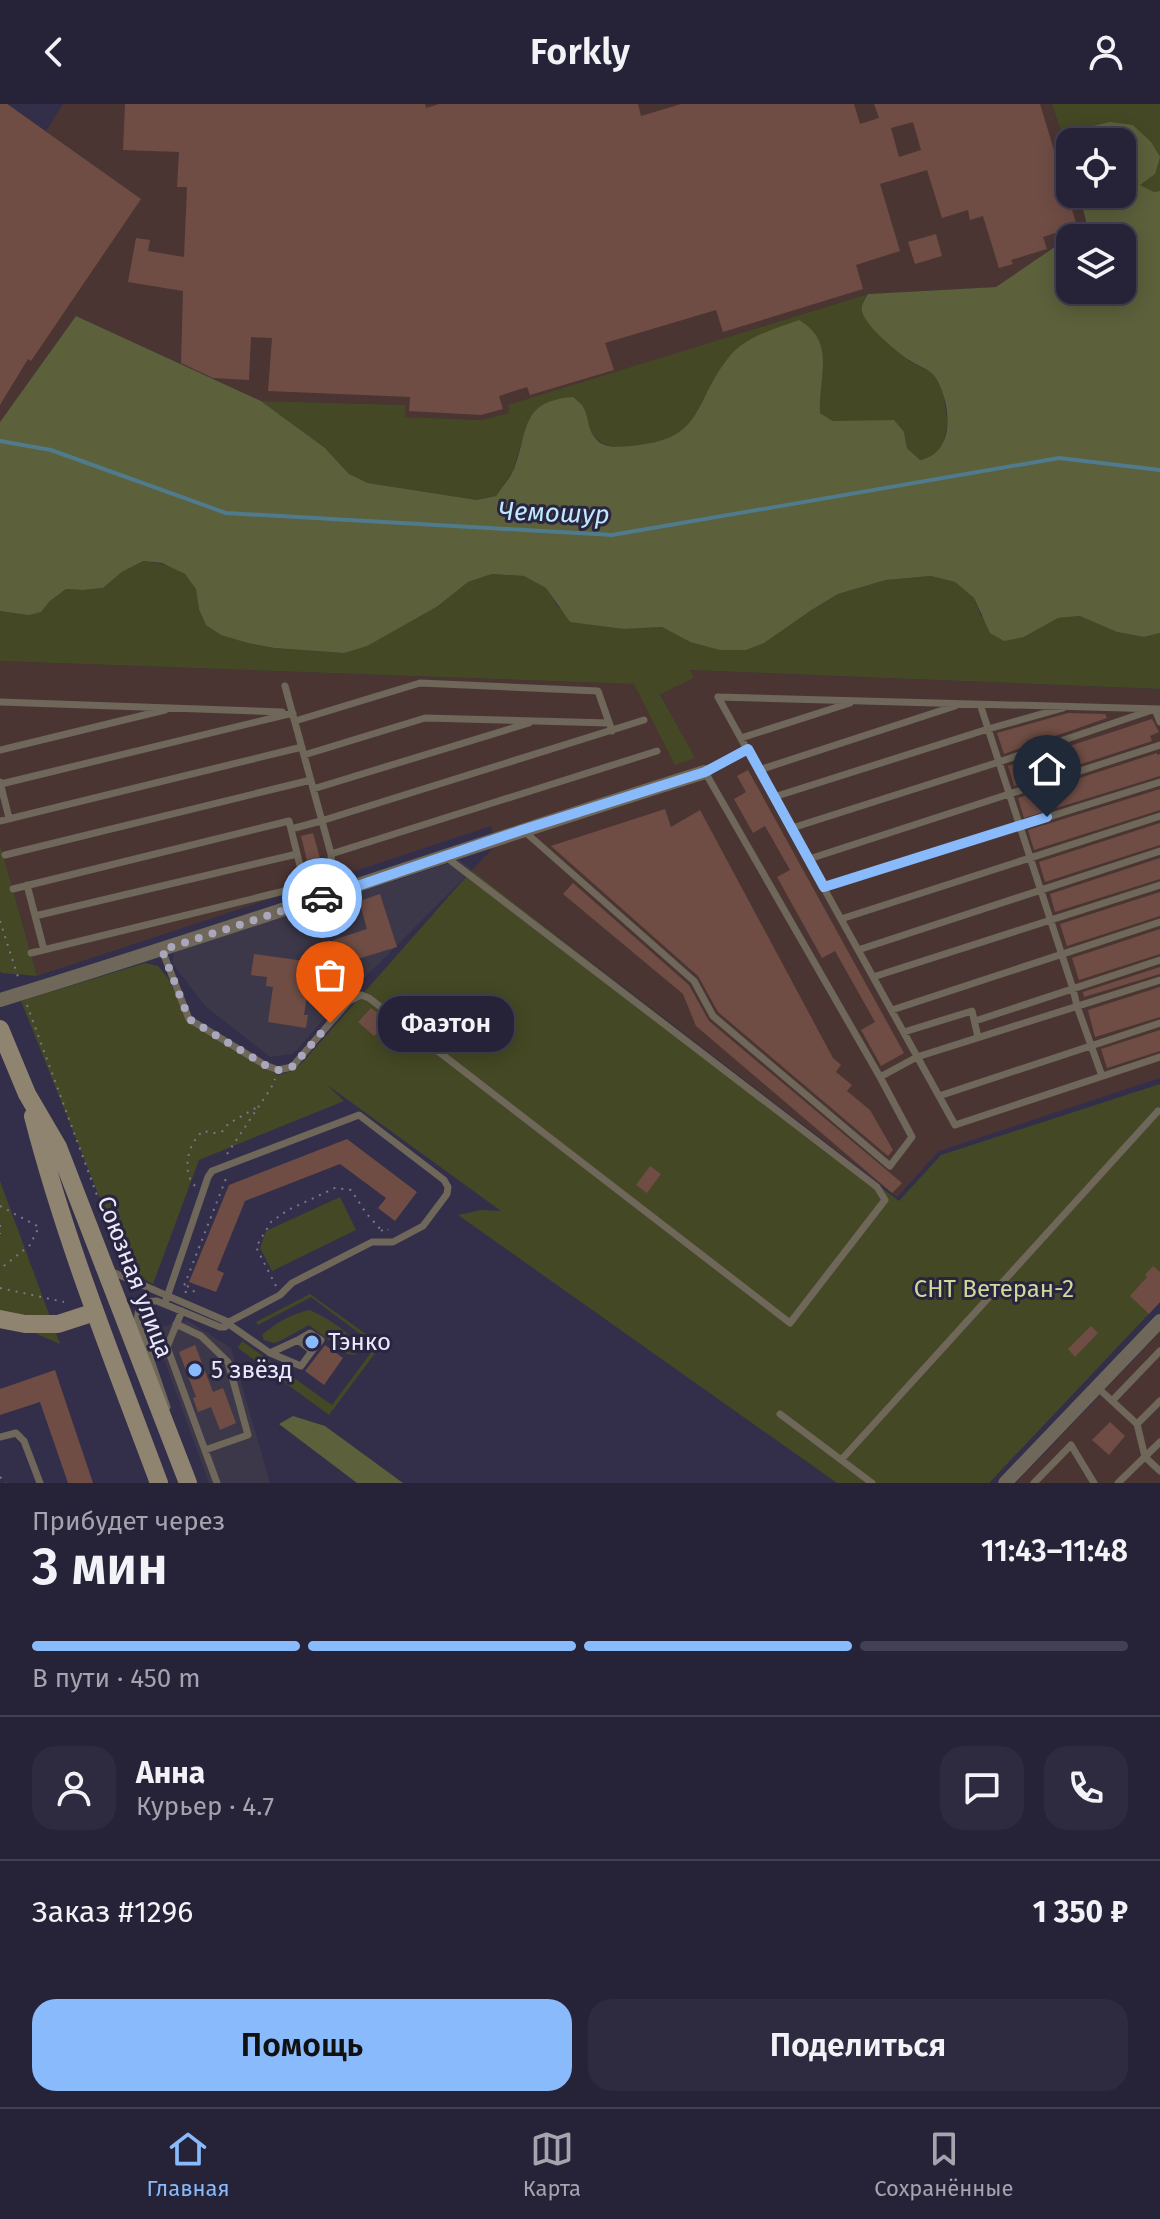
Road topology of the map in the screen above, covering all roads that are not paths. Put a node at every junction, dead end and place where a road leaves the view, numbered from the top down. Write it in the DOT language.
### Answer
graph roads {
  1 [pos="285,686"];
  2 [pos="857,701"];
  3 [pos="0,702"];
  4 [pos="962,703"];
  5 [pos="980,704"];
  6 [pos="1070,706"];
  7 [pos="174,708"];
  8 [pos="1158,709"];
  9 [pos="294,717"];
  10 [pos="644,720"];
  11 [pos="534,721"];
  12 [pos="1160,722"];
  13 [pos="610,727"];
  14 [pos="988,729"];
  15 [pos="741,738"];
  16 [pos="1160,745"];
  17 [pos="748,749"];
  18 [pos="0,750"];
  19 [pos="303,751"];
  20 [pos="657,751"];
  21 [pos="999,762"];
  22 [pos="759,770"];
  23 [pos="705,772"];
  24 [pos="0,782"];
  25 [pos="1160,782"];
  26 [pos="312,784"];
  27 [pos="1009,793"];
  28 [pos="774,797"];
  29 [pos="1160,816"];
  30 [pos="9,818"];
  31 [pos="0,821"];
  32 [pos="321,821"];
  33 [pos="1019,825"];
  34 [pos="792,828"];
  35 [pos="291,829"];
  36 [pos="522,830"];
  37 [pos="1160,851"];
  38 [pos="297,854"];
  39 [pos="331,854"];
  40 [pos="5,855"];
  41 [pos="445,856"];
  42 [pos="1030,858"];
  43 [pos="809,859"];
  44 [pos="27,885"];
  45 [pos="1160,885"];
  46 [pos="824,887"];
  47 [pos="13,889"];
  48 [pos="1040,889"];
  49 [pos="337,893"];
  50 [pos="35,916"];
  51 [pos="841,919"];
  52 [pos="1050,920"];
  53 [pos="1160,922"];
  54 [pos="44,950"];
  55 [pos="162,950"];
  56 [pos="858,950"];
  57 [pos="31,953"];
  58 [pos="1062,954"];
  59 [pos="1160,960"];
  60 [pos="873,977"];
  61 [pos="1160,980"];
  62 [pos="1073,989"];
  63 [pos="0,1000"];
  64 [pos="1077,1006"];
  65 [pos="892,1010"];
  66 [pos="975,1021"];
  67 [pos="1160,1023"];
  68 [pos="0,1029"];
  69 [pos="904,1032"];
  70 [pos="978,1037"];
  71 [pos="1092,1046"];
  72 [pos="917,1057"];
  73 [pos="1160,1057"];
  74 [pos="1102,1076"];
  75 [pos="880,1077"];
  76 [pos="939,1096"];
  77 [pos="1158,1111"];
  78 [pos="50,1150"];
  79 [pos="107,1270"];
  80 [pos="166,1300"];
  81 [pos="182,1311"];
  82 [pos="95,1312"];
  83 [pos="0,1319"];
  84 [pos="1160,1321"];
  85 [pos="227,1323"];
  86 [pos="176,1324"];
  87 [pos="298,1340"];
  88 [pos="312,1351"];
  89 [pos="1160,1351"];
  90 [pos="270,1353"];
  91 [pos="1097,1387"];
  92 [pos="1112,1401"];
  93 [pos="1160,1401"];
  94 [pos="780,1414"];
  95 [pos="1137,1424"];
  96 [pos="0,1437"];
  97 [pos="173,1440"];
  98 [pos="1160,1442"];
  99 [pos="205,1450"];
  100 [pos="1145,1457"];
  101 [pos="842,1459"];
  102 [pos="1160,1471"];
  103 [pos="1089,1474"];
  104 [pos="157,1482"];
  105 [pos="40,1483"];
  106 [pos="188,1483"];
  107 [pos="217,1483"];
  108 [pos="872,1483"];
  109 [pos="1005,1483"];
  110 [pos="1034,1483"];
  111 [pos="1081,1483"];
  112 [pos="1094,1483"];
  113 [pos="1118,1483"];
  1 -- 9 [label="lane"];
  2 -- 4 [label="lane"];
  2 -- 15 [label="lane"];
  2 -- 15 [label="lane"];
  3 -- 7 [label="lane"];
  4 -- 5 [label="lane"];
  4 -- 22 [label="lane"];
  5 -- 6 [label="lane"];
  5 -- 14 [label="lane"];
  6 -- 8 [label="lane"];
  6 -- 14 [label="lane"];
  7 -- 9 [label="lane"];
  7 -- 18 [label="lane"];
  8 -- 12 [label="lane"];
  8 -- 21 [label="lane"];
  9 -- 13 [label="lane"];
  9 -- 19 [label="lane"];
  9 -- 24 [label="lane"];
  10 -- 13 [label="lane"];
  11 -- 13 [label="lane"];
  11 -- 19 [label="lane"];
  11 -- 26 [label="lane"];
  13 -- 32 [label="lane"];
  14 -- 21 [label="lane"];
  14 -- 28 [label="lane"];
  15 -- 17 [label="lane"];
  16 -- 27 [label="lane"];
  17 -- 22 [label="lane"];
  17 -- 23 [label="lane"];
  19 -- 26 [label="lane"];
  19 -- 30 [label="lane"];
  20 -- 39 [label="lane"];
  21 -- 27 [label="lane"];
  21 -- 34 [label="lane"];
  22 -- 28 [label="lane"];
  23 -- 36 [label="street"];
  23 -- 75 [label="lane"];
  24 -- 30 [label="lane"];
  25 -- 33 [label="lane"];
  26 -- 32 [label="lane"];
  26 -- 40 [label="lane"];
  27 -- 33 [label="lane"];
  27 -- 43 [label="lane"];
  28 -- 34 [label="lane"];
  29 -- 42 [label="lane"];
  30 -- 31 [label="lane"];
  32 -- 35 [label="lane"];
  32 -- 39 [label="lane"];
  33 -- 42 [label="lane"];
  33 -- 46 [label="lane"];
  34 -- 43 [label="lane"];
  35 -- 38 [label="lane"];
  35 -- 44 [label="lane"];
  36 -- 41 [label="street"];
  36 -- 75 [label="lane"];
  37 -- 48 [label="lane"];
  38 -- 50 [label="lane"];
  38 -- 54 [label="lane"];
  39 -- 49 [label="lane"];
  41 -- 49 [label="street"];
  41 -- 55 [label="lane"];
  42 -- 48 [label="lane"];
  42 -- 51 [label="lane"];
  43 -- 46 [label="lane"];
  44 -- 47 [label="lane"];
  44 -- 50 [label="lane"];
  45 -- 52 [label="lane"];
  46 -- 51 [label="lane"];
  48 -- 52 [label="lane"];
  48 -- 56 [label="lane"];
  49 -- 55 [label="street"];
  50 -- 54 [label="lane"];
  51 -- 56 [label="lane"];
  52 -- 58 [label="lane"];
  52 -- 60 [label="lane"];
  53 -- 58 [label="lane"];
  54 -- 57 [label="lane"];
  55 -- 63 [label="street"];
  56 -- 60 [label="lane"];
  58 -- 62 [label="lane"];
  58 -- 65 [label="lane"];
  59 -- 62 [label="lane"];
  60 -- 65 [label="lane"];
  61 -- 64 [label="lane"];
  62 -- 64 [label="lane"];
  62 -- 66 [label="lane"];
  64 -- 70 [label="lane"];
  64 -- 71 [label="lane"];
  65 -- 69 [label="lane"];
  66 -- 69 [label="lane"];
  66 -- 70 [label="lane"];
  67 -- 71 [label="lane"];
  68 -- 78 [label="main road, Союзная улица"];
  69 -- 72 [label="lane"];
  70 -- 72 [label="lane"];
  71 -- 74 [label="lane"];
  71 -- 76 [label="lane"];
  72 -- 75 [label="lane"];
  72 -- 76 [label="lane"];
  73 -- 74 [label="lane"];
  74 -- 76 [label="lane"];
  77 -- 101 [label="lane"];
  78 -- 79 [label="main road, Союзная улица"];
  78 -- 82 [label="main road, Союзная улица"];
  79 -- 80 [label="lane"];
  79 -- 97 [label="main road, Союзная улица"];
  80 -- 81 [label="lane"];
  80 -- 85 [label="lane"];
  80 -- 85 [label="lane"];
  80 -- 97 [label="lane"];
  81 -- 85 [label="lane"];
  81 -- 86 [label="lane"];
  82 -- 83 [label="main road"];
  82 -- 104 [label="main road, Союзная улица"];
  84 -- 91 [label="street"];
  85 -- 90 [label="lane"];
  86 -- 99 [label="lane"];
  86 -- 99 [label="lane"];
  87 -- 88 [label="lane"];
  87 -- 88 [label="lane"];
  87 -- 90 [label="lane"];
  88 -- 90 [label="lane"];
  89 -- 92 [label="lane"];
  91 -- 92 [label="lane"];
  91 -- 109 [label="street"];
  92 -- 95 [label="lane"];
  93 -- 95 [label="lane"];
  94 -- 101 [label="lane"];
  95 -- 100 [label="lane"];
  96 -- 105 [label="lane"];
  97 -- 106 [label="main road, Союзная улица"];
  98 -- 100 [label="lane"];
  99 -- 107 [label="lane"];
  100 -- 102 [label="lane"];
  100 -- 113 [label="lane"];
  101 -- 108 [label="lane"];
  103 -- 110 [label="lane"];
  103 -- 111 [label="lane"];
  103 -- 112 [label="lane"];
}
